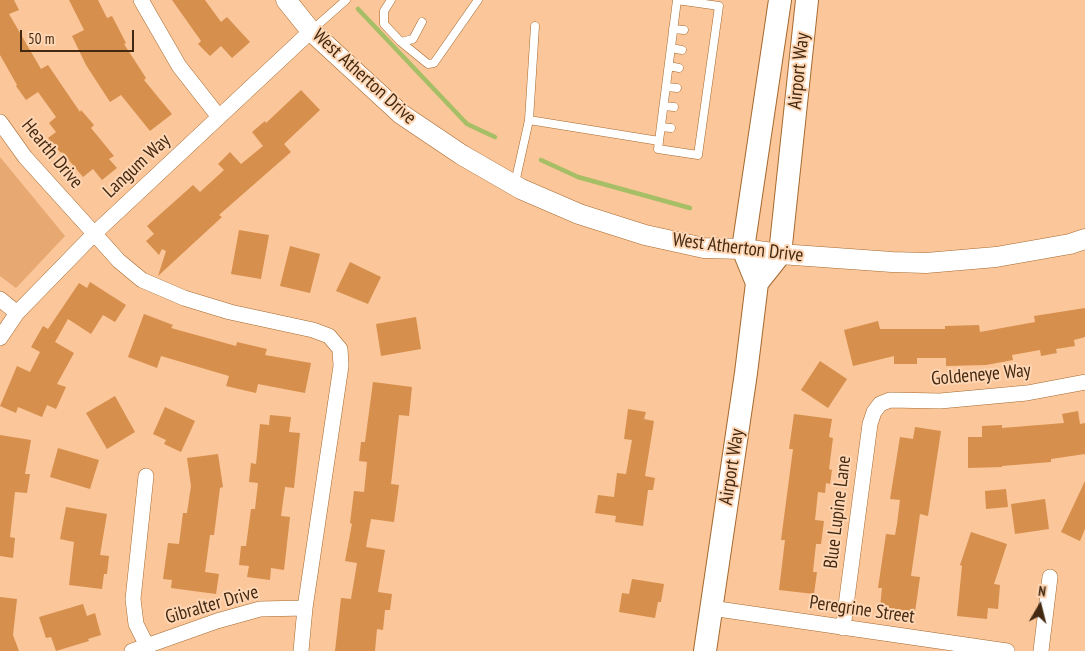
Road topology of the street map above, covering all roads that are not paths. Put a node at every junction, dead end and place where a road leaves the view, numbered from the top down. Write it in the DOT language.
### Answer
graph roads {
  1 [pos="141,0"];
  2 [pos="286,0"];
  3 [pos="346,0"];
  4 [pos="391,0"];
  5 [pos="478,0"];
  6 [pos="677,0"];
  7 [pos="780,0"];
  8 [pos="807,0"];
  9 [pos="422,22"];
  10 [pos="536,26"];
  11 [pos="673,29"];
  12 [pos="311,30"];
  13 [pos="684,30"];
  14 [pos="401,42"];
  15 [pos="671,48"];
  16 [pos="682,50"];
  17 [pos="669,66"];
  18 [pos="679,68"];
  19 [pos="701,71"];
  20 [pos="710,72"];
  21 [pos="666,86"];
  22 [pos="677,88"];
  23 [pos="664,106"];
  24 [pos="674,107"];
  25 [pos="695,110"];
  26 [pos="704,112"];
  27 [pos="219,117"];
  28 [pos="529,120"];
  29 [pos="0,122"];
  30 [pos="661,126"];
  31 [pos="671,128"];
  32 [pos="692,131"];
  33 [pos="701,133"];
  34 [pos="659,141"];
  35 [pos="514,185"];
  36 [pos="94,233"];
  37 [pos="1085,239"];
  38 [pos="743,249"];
  39 [pos="780,254"];
  40 [pos="757,283"];
  41 [pos="0,299"];
  42 [pos="17,313"];
  43 [pos="0,338"];
  44 [pos="1085,382"];
  45 [pos="880,404"];
  46 [pos="146,476"];
  47 [pos="1050,576"];
  48 [pos="305,608"];
  49 [pos="710,608"];
  50 [pos="843,628"];
  51 [pos="147,646"];
  52 [pos="132,651"];
  53 [pos="301,651"];
  54 [pos="705,651"];
  55 [pos="1007,651"];
  56 [pos="1040,651"];
  1 -- 27 [label="street"];
  2 -- 12 [label="street, West Atherton Drive"];
  3 -- 12 [label="lane"];
  4 -- 14 [label="lane"];
  5 -- 14 [label="lane"];
  6 -- 11 [label="lane"];
  6 -- 20 [label="lane"];
  7 -- 38 [label="main road, Airport Way"];
  8 -- 39 [label="main road, Airport Way"];
  9 -- 14 [label="lane"];
  10 -- 28 [label="lane"];
  11 -- 13 [label="lane"];
  11 -- 15 [label="lane"];
  12 -- 27 [label="street, Langum Way"];
  12 -- 35 [label="street, West Atherton Drive"];
  15 -- 16 [label="lane"];
  15 -- 17 [label="lane"];
  17 -- 18 [label="lane"];
  17 -- 21 [label="lane"];
  19 -- 20 [label="lane"];
  20 -- 26 [label="lane"];
  21 -- 22 [label="lane"];
  21 -- 23 [label="lane"];
  23 -- 24 [label="lane"];
  23 -- 30 [label="lane"];
  25 -- 26 [label="lane"];
  26 -- 33 [label="lane"];
  27 -- 36 [label="street, Langum Way"];
  28 -- 34 [label="lane"];
  28 -- 35 [label="lane"];
  29 -- 36 [label="street, Hearth Drive"];
  30 -- 31 [label="lane"];
  30 -- 34 [label="lane"];
  32 -- 33 [label="lane"];
  33 -- 34 [label="lane"];
  35 -- 38 [label="street, West Atherton Drive"];
  36 -- 42 [label="street, Langum Way"];
  36 -- 48 [label="street, Hearth Drive"];
  37 -- 39 [label="street, West Atherton Drive"];
  38 -- 39 [label="street, West Atherton Drive"];
  38 -- 40 [label="main road, Airport Way"];
  39 -- 40 [label="main road"];
  40 -- 49 [label="main road, Airport Way"];
  41 -- 42 [label="street"];
  42 -- 43 [label="street, Langum Way"];
  44 -- 45 [label="street, Goldeneye Way"];
  45 -- 50 [label="street, Blue Lupine Lane"];
  46 -- 51 [label="street"];
  47 -- 56 [label="street"];
  48 -- 51 [label="street, Gibralter Drive"];
  48 -- 53 [label="street, Hearth Drive"];
  49 -- 50 [label="street, Peregrine Street"];
  49 -- 54 [label="main road, Airport Way"];
  50 -- 55 [label="street, Peregrine Street"];
  51 -- 52 [label="street, Gibralter Drive"];
}
